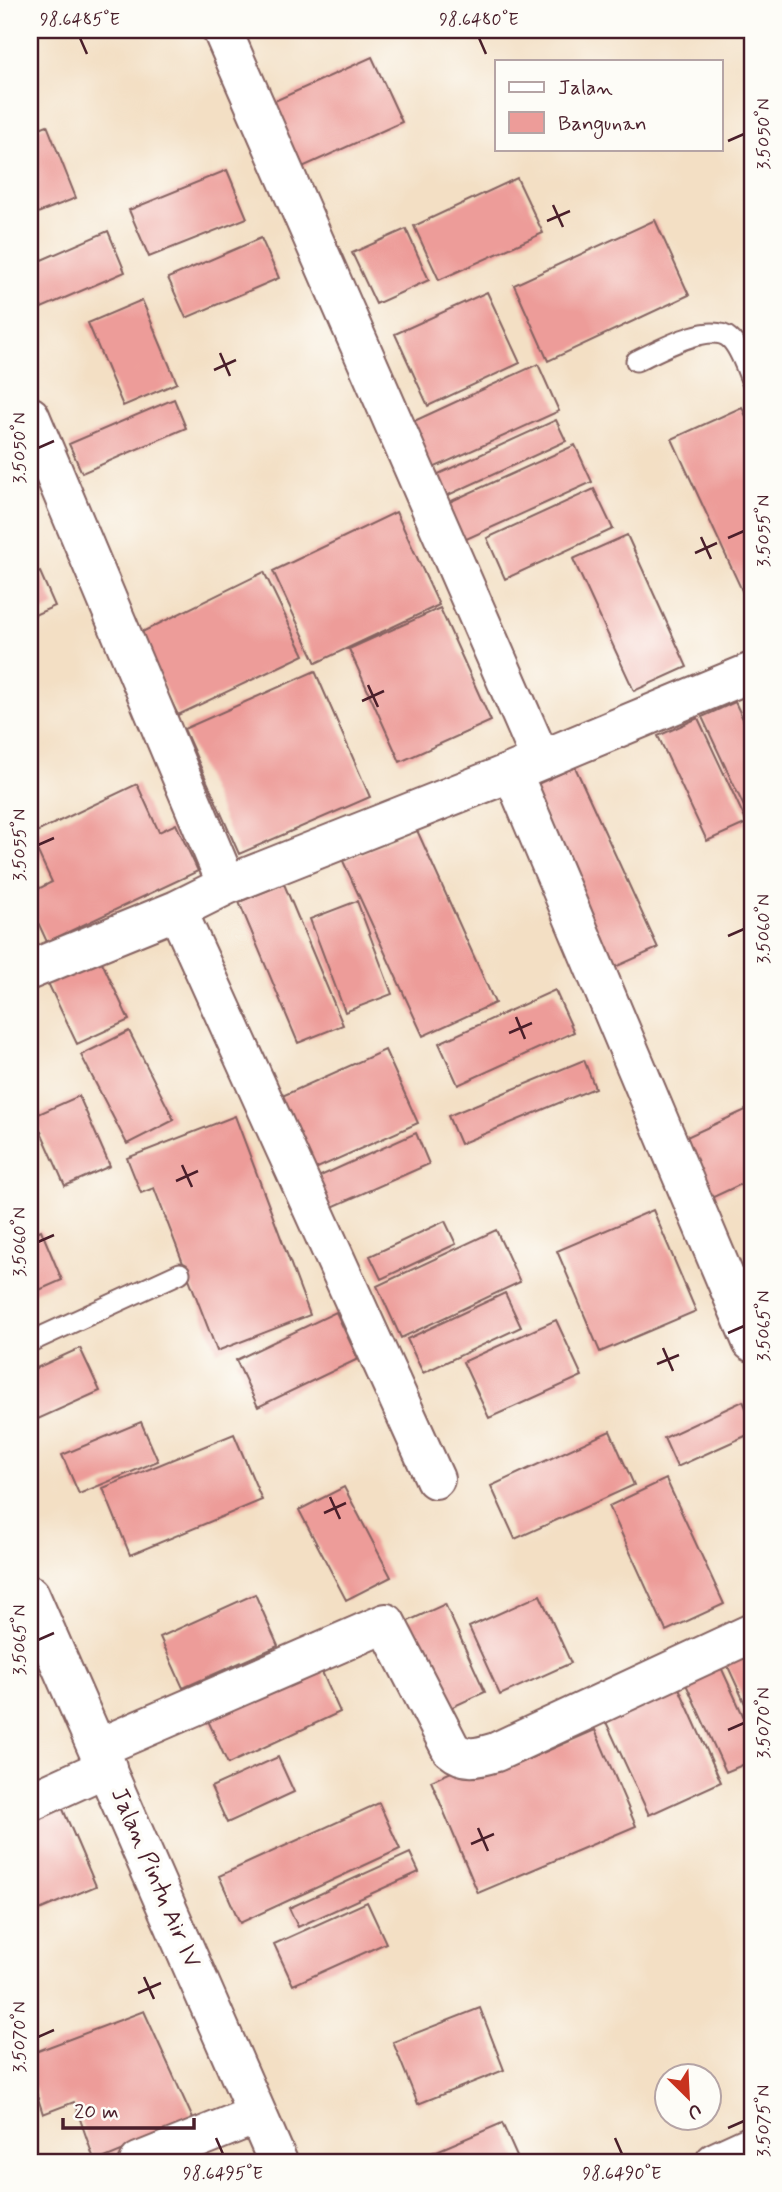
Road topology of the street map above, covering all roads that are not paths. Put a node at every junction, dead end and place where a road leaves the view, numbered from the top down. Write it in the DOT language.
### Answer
graph roads {
  1 [pos="222,30"];
  2 [pos="636,361"];
  3 [pos="752,382"];
  4 [pos="30,416"];
  5 [pos="752,672"];
  6 [pos="527,766"];
  7 [pos="227,885"];
  8 [pos="177,910"];
  9 [pos="30,970"];
  10 [pos="180,1273"];
  11 [pos="30,1342"];
  12 [pos="752,1342"];
  13 [pos="435,1479"];
  14 [pos="30,1595"];
  15 [pos="752,1633"];
  16 [pos="102,1758"];
  17 [pos="30,1802"];
  18 [pos="256,2115"];
  19 [pos="752,2145"];
  20 [pos="139,2162"];
  21 [pos="278,2162"];
  22 [pos="715,2162"];
  1 -- 6 [label="street"];
  2 -- 3 [label="lane"];
  4 -- 7 [label="street"];
  5 -- 6 [label="street"];
  6 -- 7 [label="street"];
  6 -- 12 [label="street"];
  7 -- 8 [label="street"];
  8 -- 9 [label="street"];
  8 -- 13 [label="street"];
  10 -- 11 [label="lane"];
  14 -- 16 [label="street, Jalan Pintu Air IV"];
  15 -- 16 [label="street"];
  16 -- 17 [label="street"];
  16 -- 18 [label="street, Jalan Pintu Air IV"];
  18 -- 20 [label="street"];
  18 -- 21 [label="street, Jalan Pintu Air IV"];
  19 -- 22 [label="street"];
}
